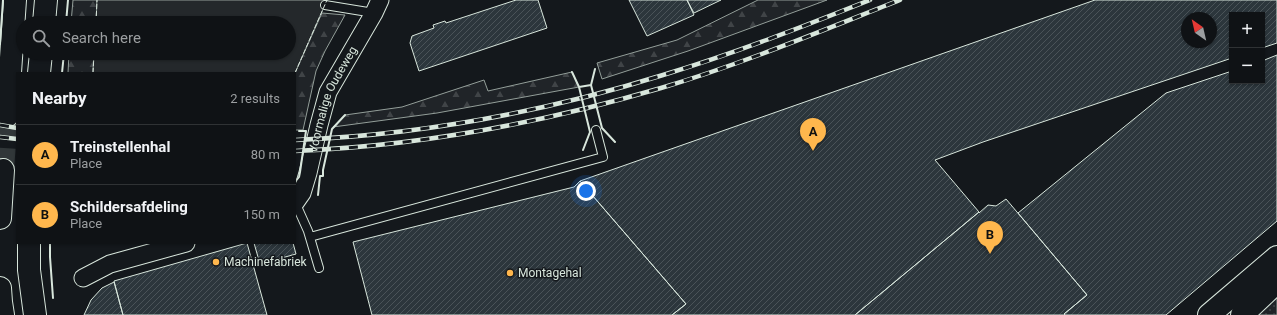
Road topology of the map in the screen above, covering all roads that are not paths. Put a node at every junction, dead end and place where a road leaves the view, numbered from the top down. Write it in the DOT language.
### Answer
graph roads {
  1 [pos="15,0"];
  2 [pos="46,0"];
  3 [pos="325,5"];
  4 [pos="377,7"];
  5 [pos="45,16"];
  6 [pos="40,60"];
  7 [pos="39,72"];
  8 [pos="7,116"];
  9 [pos="596,130"];
  10 [pos="3,170"];
  11 [pos="296,201"];
  12 [pos="296,204"];
  13 [pos="0,218"];
  14 [pos="310,237"];
  15 [pos="29,244"];
  16 [pos="182,244"];
  17 [pos="1277,257"];
  18 [pos="319,268"];
  19 [pos="83,278"];
  20 [pos="1277,282"];
  21 [pos="0,288"];
  22 [pos="3,315"];
  23 [pos="35,315"];
  24 [pos="1209,315"];
  25 [pos="1242,315"];
  1 -- 8 [label="main road"];
  2 -- 5 [label="main road"];
  3 -- 4 [label="lane"];
  4 -- 11 [label="street, Voormalige Oudeweg"];
  6 -- 7 [label="main road"];
  9 -- 14 [label="lane"];
  10 -- 13 [label="main road"];
  12 -- 14 [label="lane"];
  14 -- 18 [label="lane"];
  15 -- 23 [label="main road"];
  16 -- 19 [label="street"];
  17 -- 24 [label="main road"];
  20 -- 25 [label="main road"];
  21 -- 22 [label="main road"];
}
